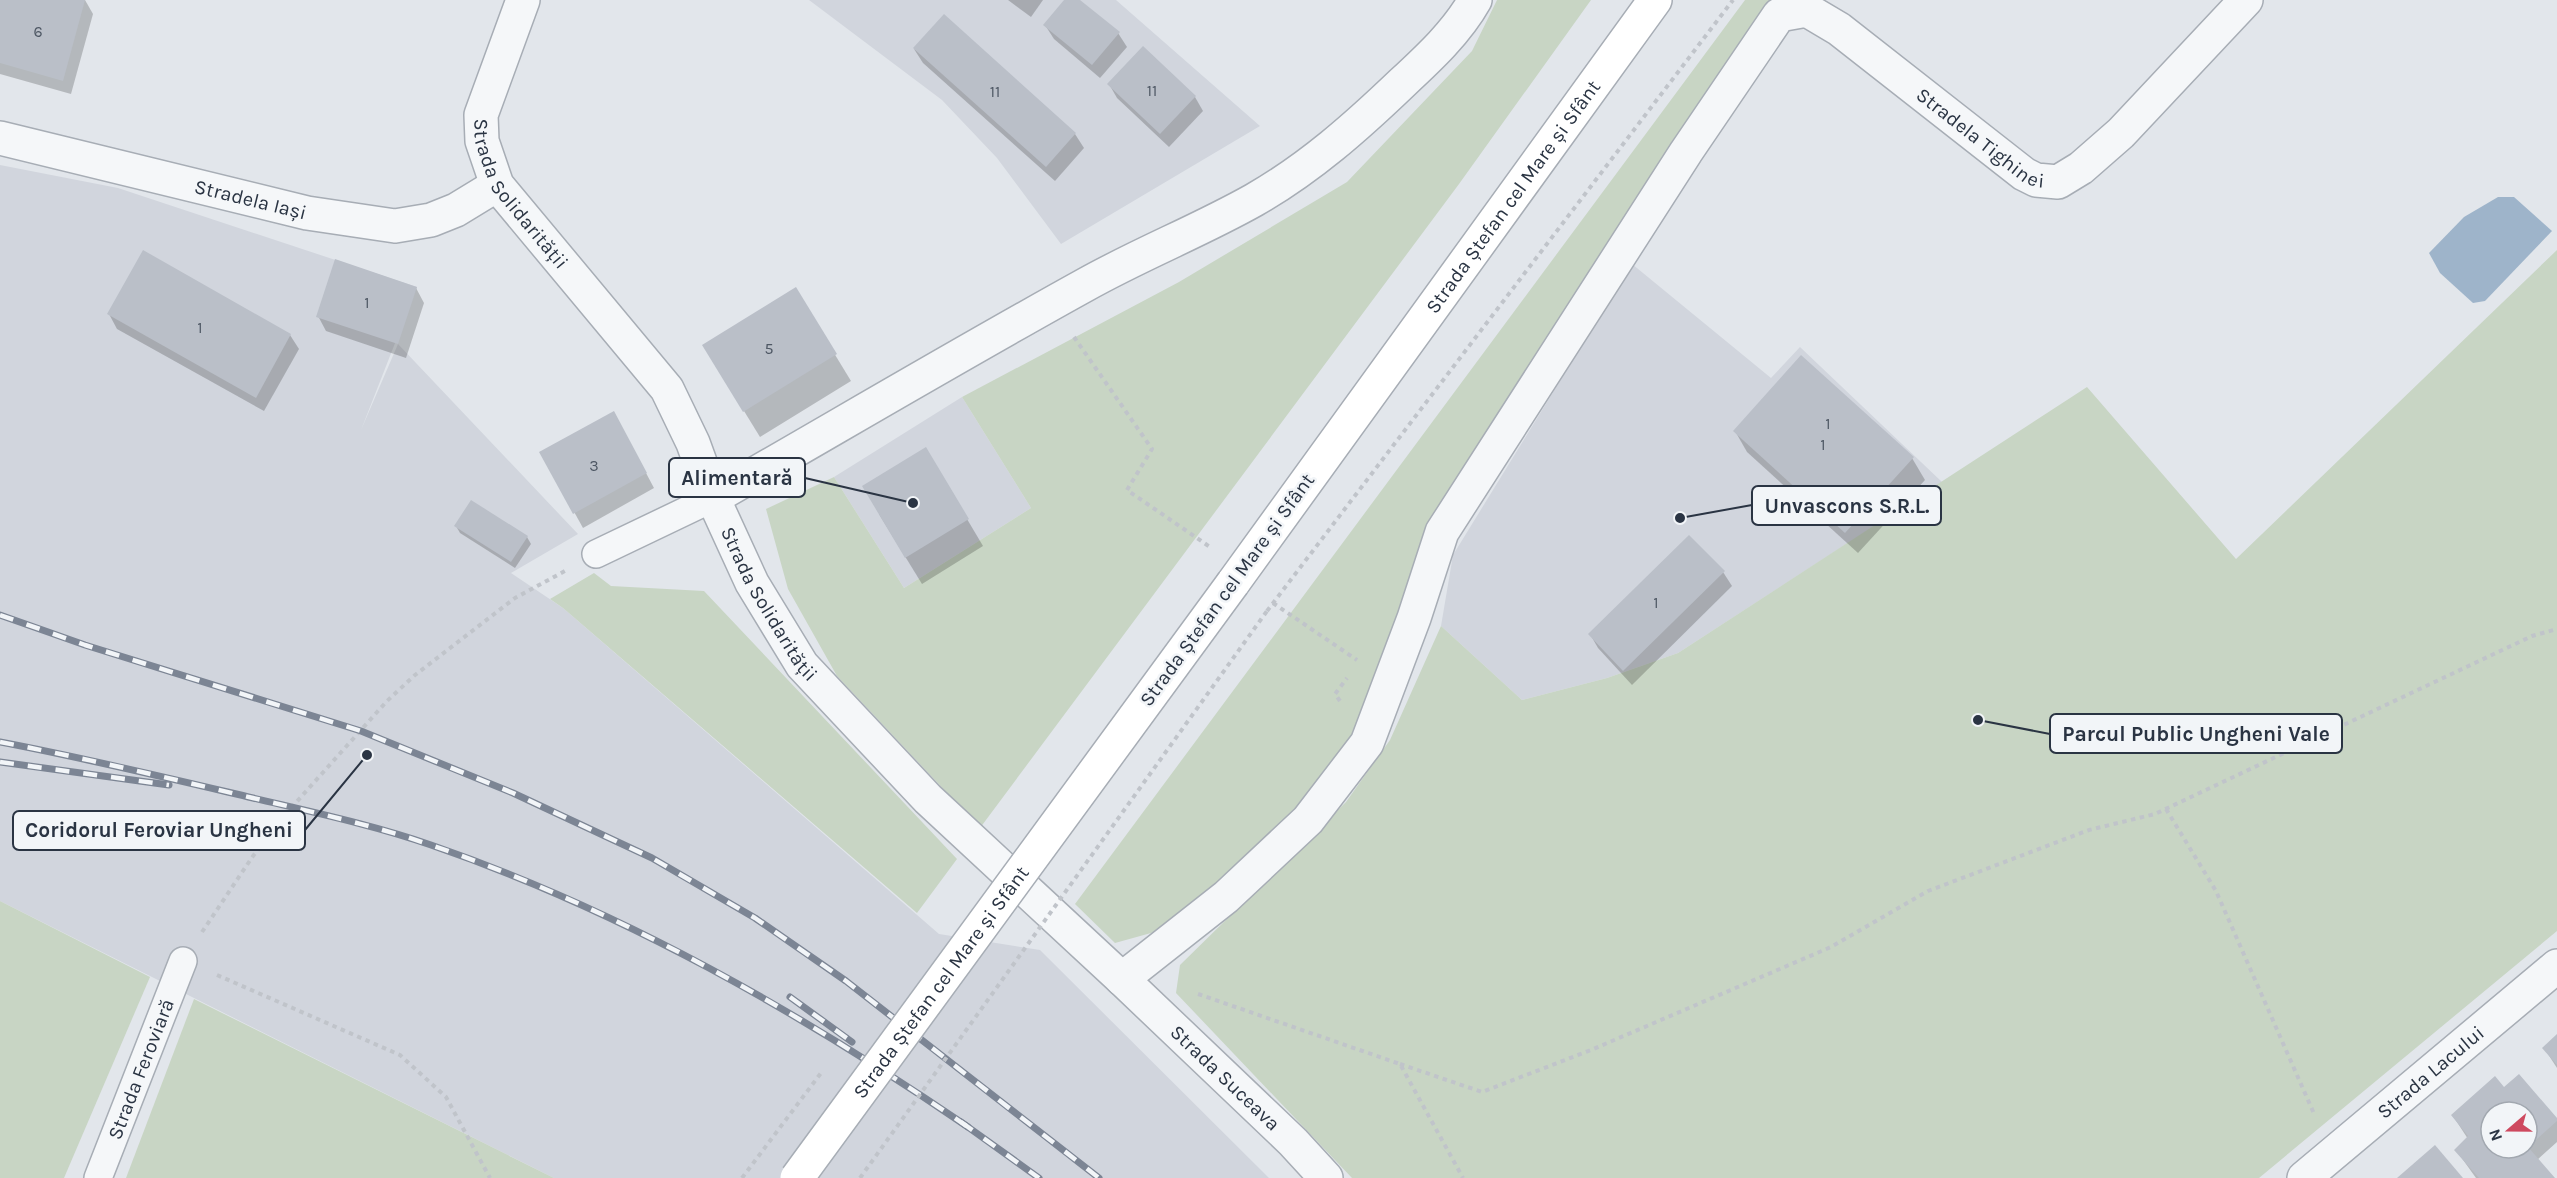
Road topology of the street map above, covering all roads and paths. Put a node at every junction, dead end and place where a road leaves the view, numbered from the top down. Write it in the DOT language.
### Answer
graph roads {
  1 [pos="523,0"];
  2 [pos="1475,0"];
  3 [pos="1655,0"];
  4 [pos="1732,0"];
  5 [pos="2246,0"];
  6 [pos="0,138"];
  7 [pos="497,185"];
  8 [pos="1071,334"];
  9 [pos="713,498"];
  10 [pos="1214,550"];
  11 [pos="596,555"];
  12 [pos="1273,603"];
  13 [pos="2557,629"];
  14 [pos="1335,694"];
  15 [pos="2166,809"];
  16 [pos="1159,951"];
  17 [pos="183,961"];
  18 [pos="2557,966"];
  19 [pos="1122,979"];
  20 [pos="1400,1064"];
  21 [pos="2332,1155"];
  22 [pos="98,1178"];
  23 [pos="490,1178"];
  24 [pos="797,1178"];
  25 [pos="860,1178"];
  26 [pos="1326,1178"];
  27 [pos="1463,1178"];
  28 [pos="2304,1178"];
  1 -- 7 [label="street, Strada Solidarității"];
  2 -- 9 [label="street"];
  3 -- 24 [label="main road, Strada Ștefan cel Mare și Sfânt, bridge"];
  4 -- 12 [label="path"];
  5 -- 16 [label="street, Stradela Tighinei"];
  6 -- 7 [label="street, Stradela Iași"];
  7 -- 9 [label="street, Strada Solidarității"];
  8 -- 10 [label="path"];
  9 -- 11 [label="lane"];
  9 -- 19 [label="street, Strada Solidarității"];
  12 -- 14 [label="path"];
  12 -- 25 [label="path, bridge"];
  13 -- 15 [label="path"];
  15 -- 20 [label="path"];
  15 -- 21 [label="path"];
  16 -- 19 [label="street"];
  16 -- 20 [label="path"];
  17 -- 22 [label="lane, Strada Feroviară"];
  17 -- 23 [label="path"];
  18 -- 21 [label="street, Strada Lacului"];
  19 -- 26 [label="street, Strada Suceava"];
  20 -- 27 [label="path"];
  21 -- 28 [label="street, Strada Lacului"];
}
